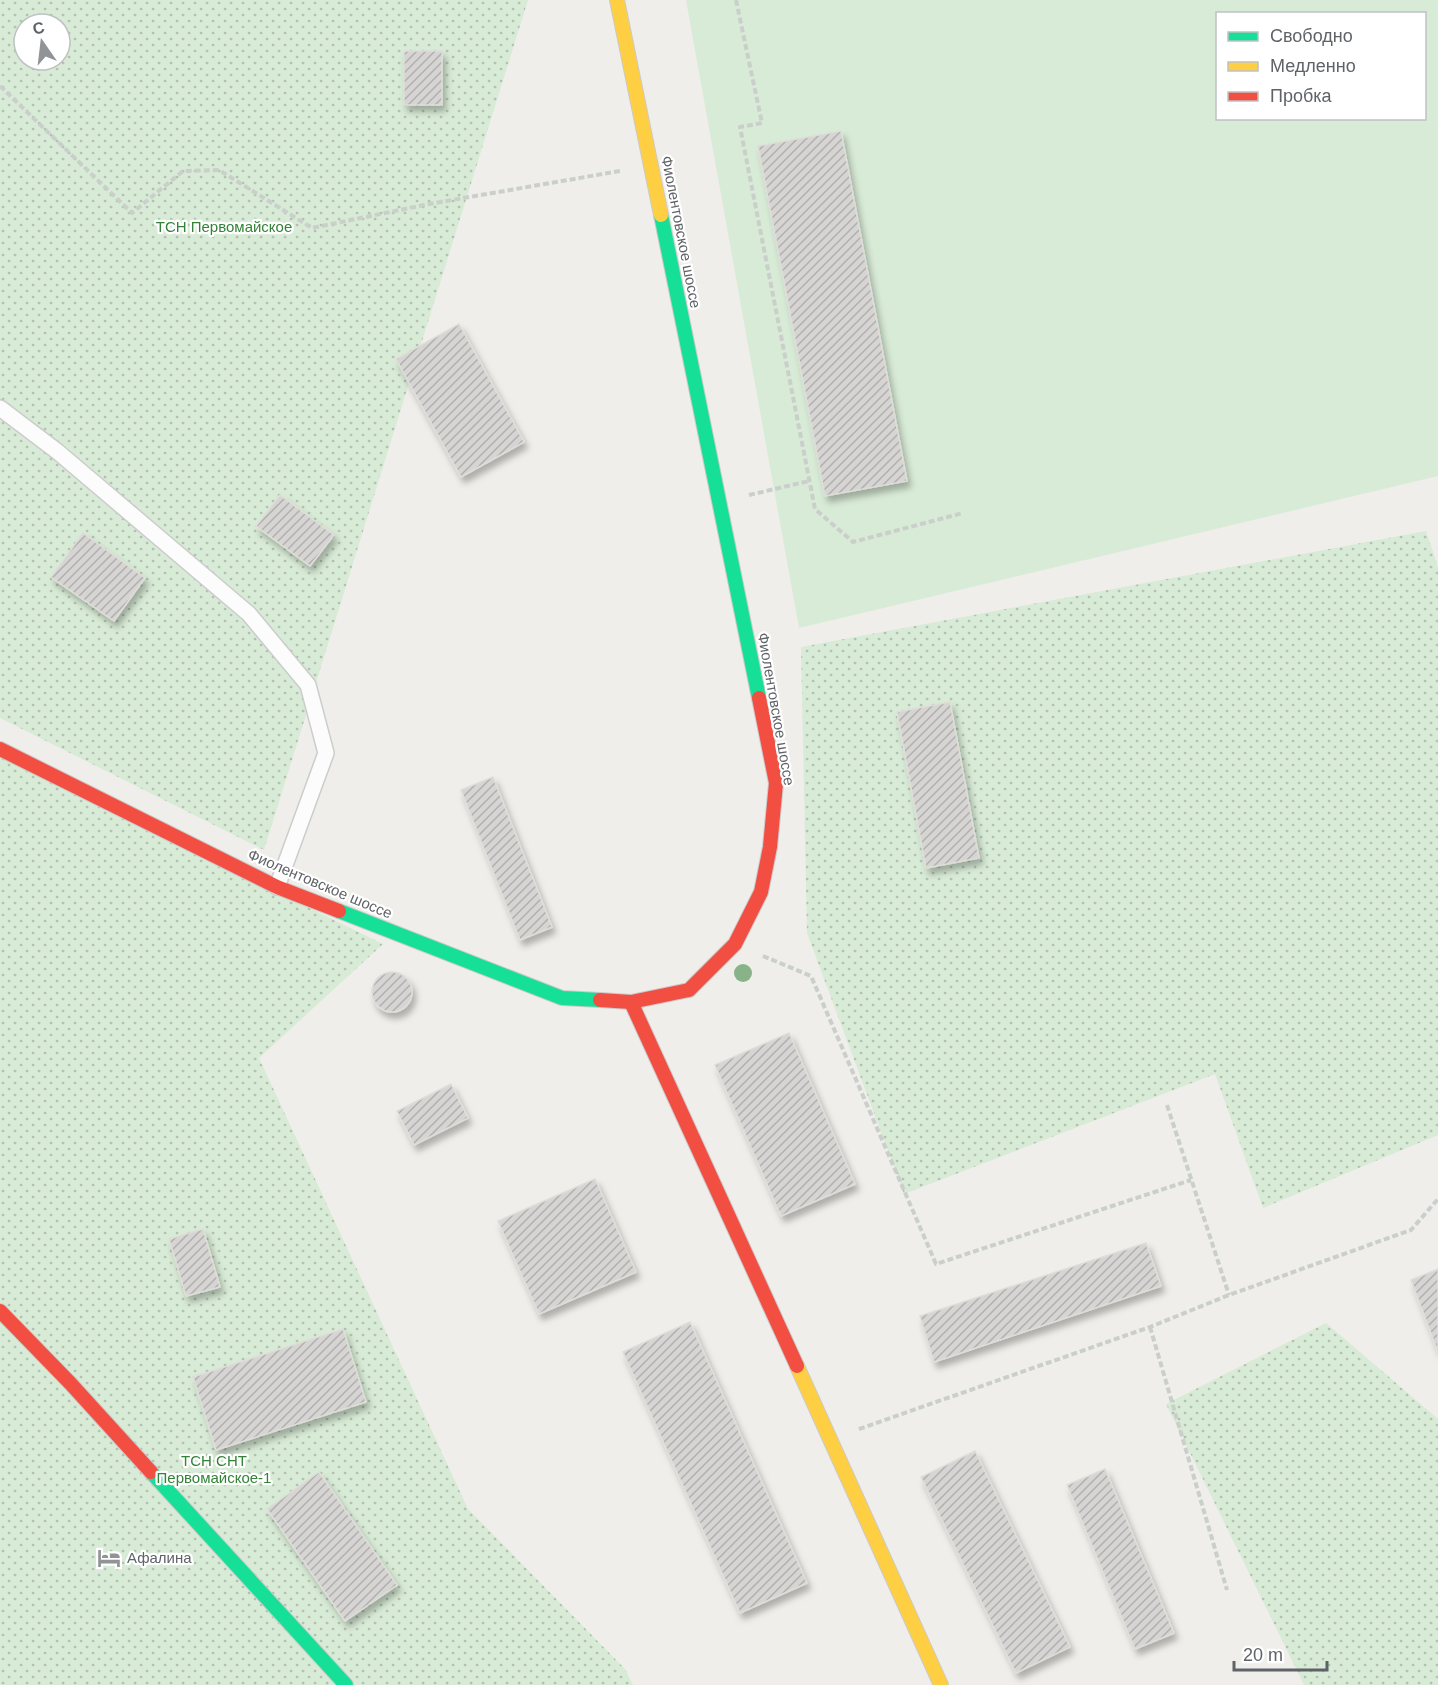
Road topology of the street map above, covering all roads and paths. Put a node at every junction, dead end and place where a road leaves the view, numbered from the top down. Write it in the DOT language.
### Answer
graph roads {
  1 [pos="617,0"];
  2 [pos="736,0"];
  3 [pos="0,86"];
  4 [pos="651,166"];
  5 [pos="0,408"];
  6 [pos="808,481"];
  7 [pos="741,496"];
  8 [pos="963,513"];
  9 [pos="0,749"];
  10 [pos="277,887"];
  11 [pos="735,944"];
  12 [pos="631,1002"];
  13 [pos="1167,1105"];
  14 [pos="1191,1180"];
  15 [pos="1438,1199"];
  16 [pos="1229,1295"];
  17 [pos="0,1311"];
  18 [pos="1150,1327"];
  19 [pos="830,1439"];
  20 [pos="1227,1590"];
  21 [pos="346,1685"];
  22 [pos="941,1685"];
  1 -- 4 [label="street, Фиолентовское шоссе"];
  2 -- 6 [label="path"];
  3 -- 4 [label="path"];
  4 -- 11 [label="street, Фиолентовское шоссе"];
  5 -- 10 [label="lane"];
  6 -- 7 [label="path"];
  6 -- 8 [label="path"];
  9 -- 10 [label="street, Фиолентовское шоссе"];
  10 -- 12 [label="street, Фиолентовское шоссе"];
  11 -- 12 [label="street, Фиолентовское шоссе"];
  11 -- 14 [label="path"];
  12 -- 19 [label="street"];
  13 -- 14 [label="path"];
  14 -- 16 [label="path"];
  15 -- 16 [label="path"];
  16 -- 18 [label="path"];
  17 -- 21 [label="street"];
  18 -- 19 [label="path"];
  18 -- 20 [label="path"];
  19 -- 22 [label="street"];
}
